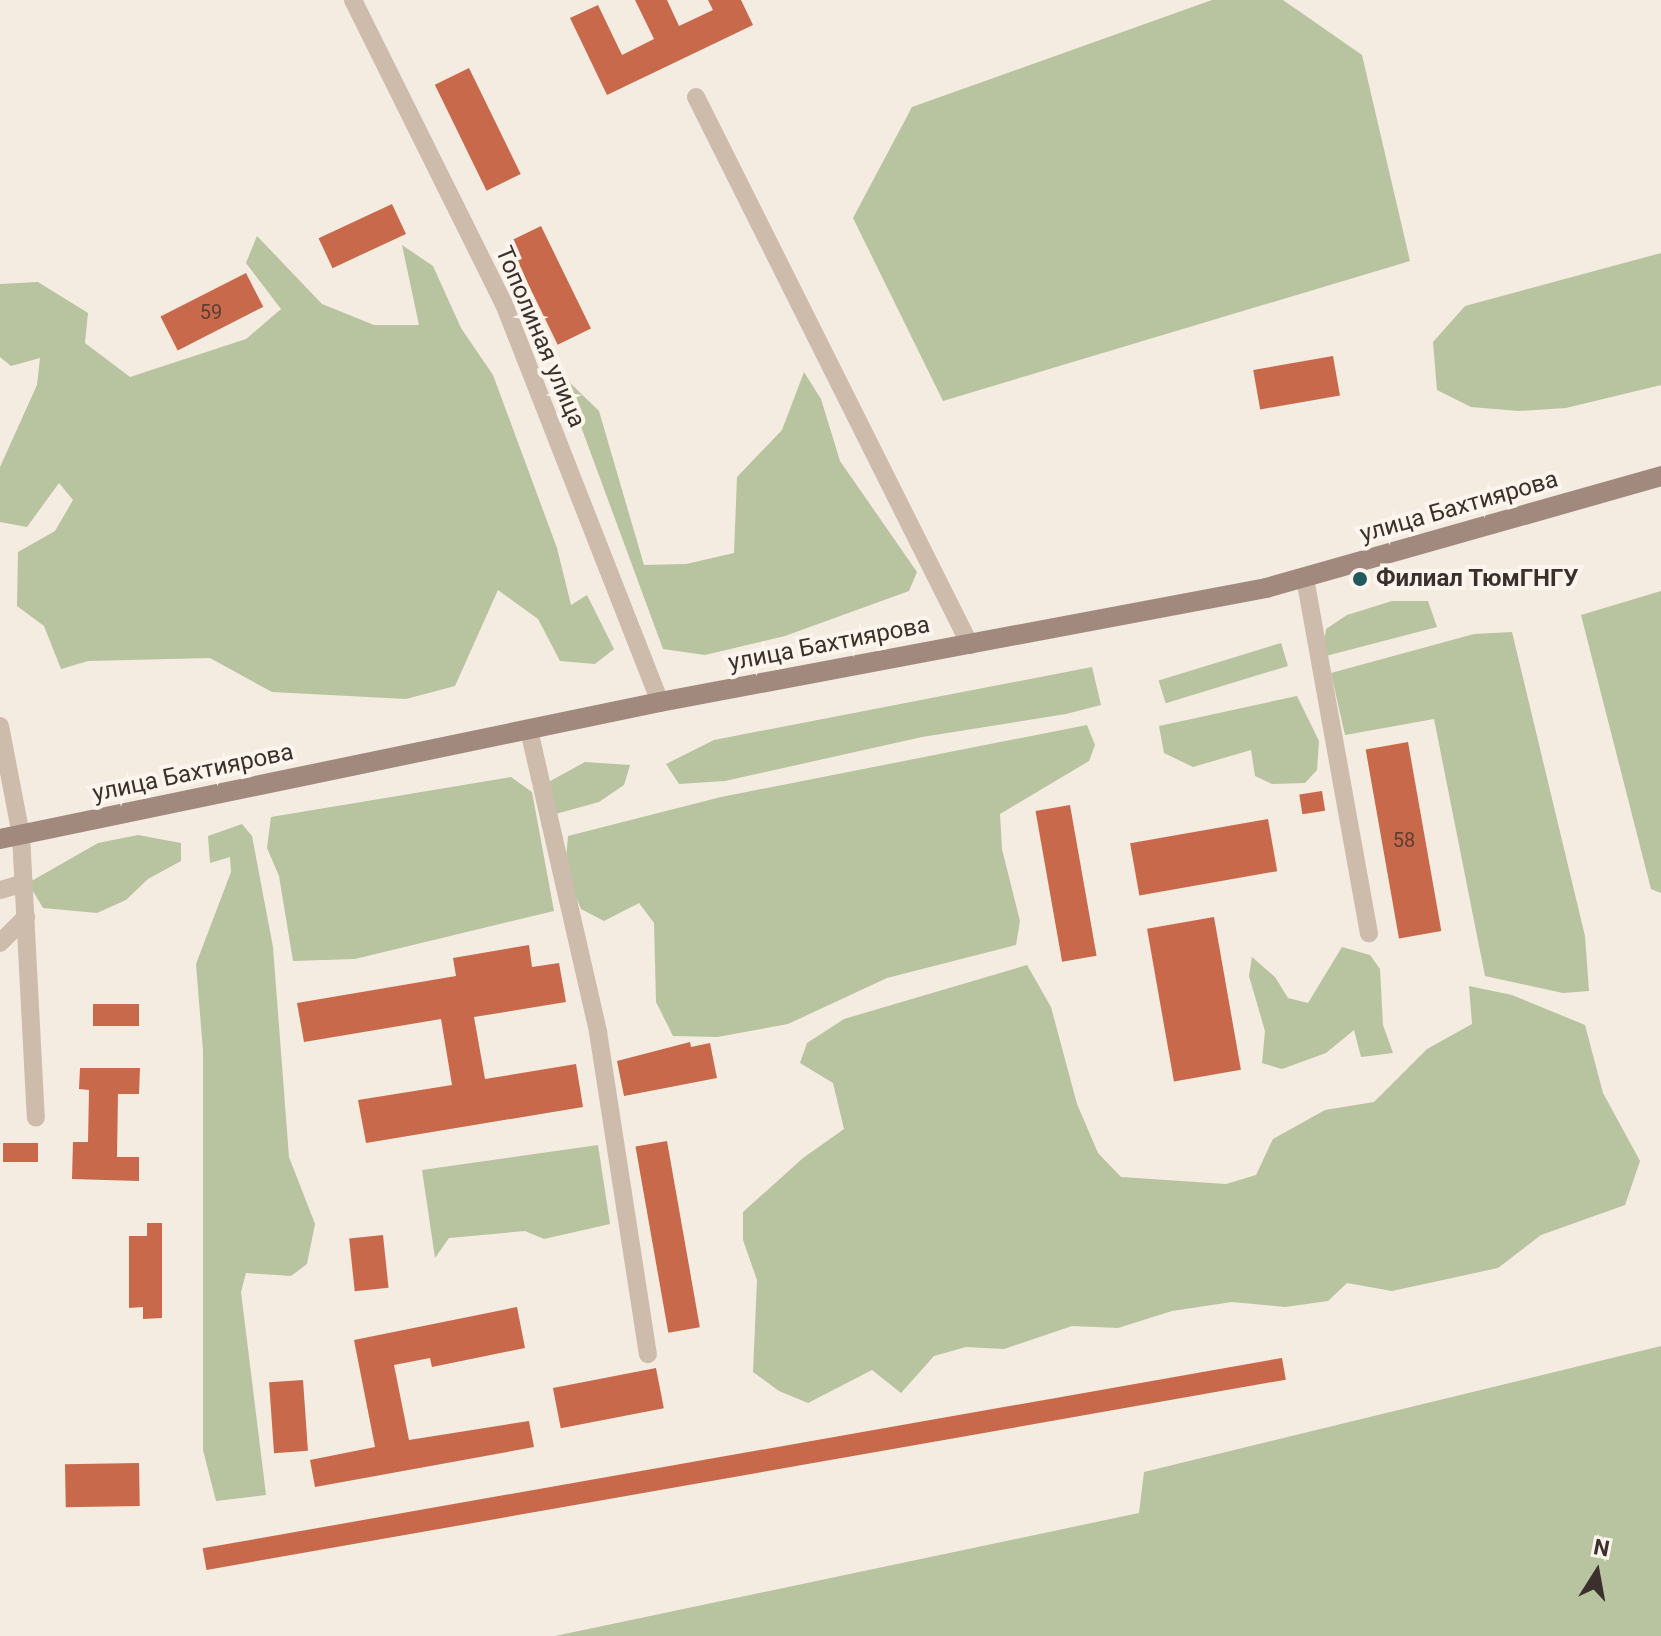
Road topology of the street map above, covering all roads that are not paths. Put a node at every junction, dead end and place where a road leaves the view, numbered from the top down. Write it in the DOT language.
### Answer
graph roads {
  1 [pos="353,0"];
  2 [pos="696,97"];
  3 [pos="1661,476"];
  4 [pos="1305,578"];
  5 [pos="970,645"];
  6 [pos="660,702"];
  7 [pos="0,726"];
  8 [pos="529,730"];
  9 [pos="21,835"];
  10 [pos="0,839"];
  11 [pos="24,883"];
  12 [pos="0,890"];
  13 [pos="26,917"];
  14 [pos="1369,933"];
  15 [pos="0,943"];
  16 [pos="36,1118"];
  17 [pos="648,1354"];
  1 -- 6 [label="street, Тополиная улица"];
  2 -- 5 [label="street"];
  3 -- 4 [label="main road, улица Бахтиярова"];
  4 -- 5 [label="main road, улица Бахтиярова"];
  4 -- 14 [label="street"];
  5 -- 6 [label="main road, улица Бахтиярова"];
  6 -- 8 [label="main road, улица Бахтиярова"];
  7 -- 9 [label="street"];
  8 -- 9 [label="main road, улица Бахтиярова"];
  8 -- 17 [label="street"];
  9 -- 10 [label="main road, улица Бахтиярова"];
  9 -- 11 [label="street"];
  11 -- 12 [label="street"];
  11 -- 13 [label="street"];
  13 -- 15 [label="street"];
  13 -- 16 [label="street"];
}
